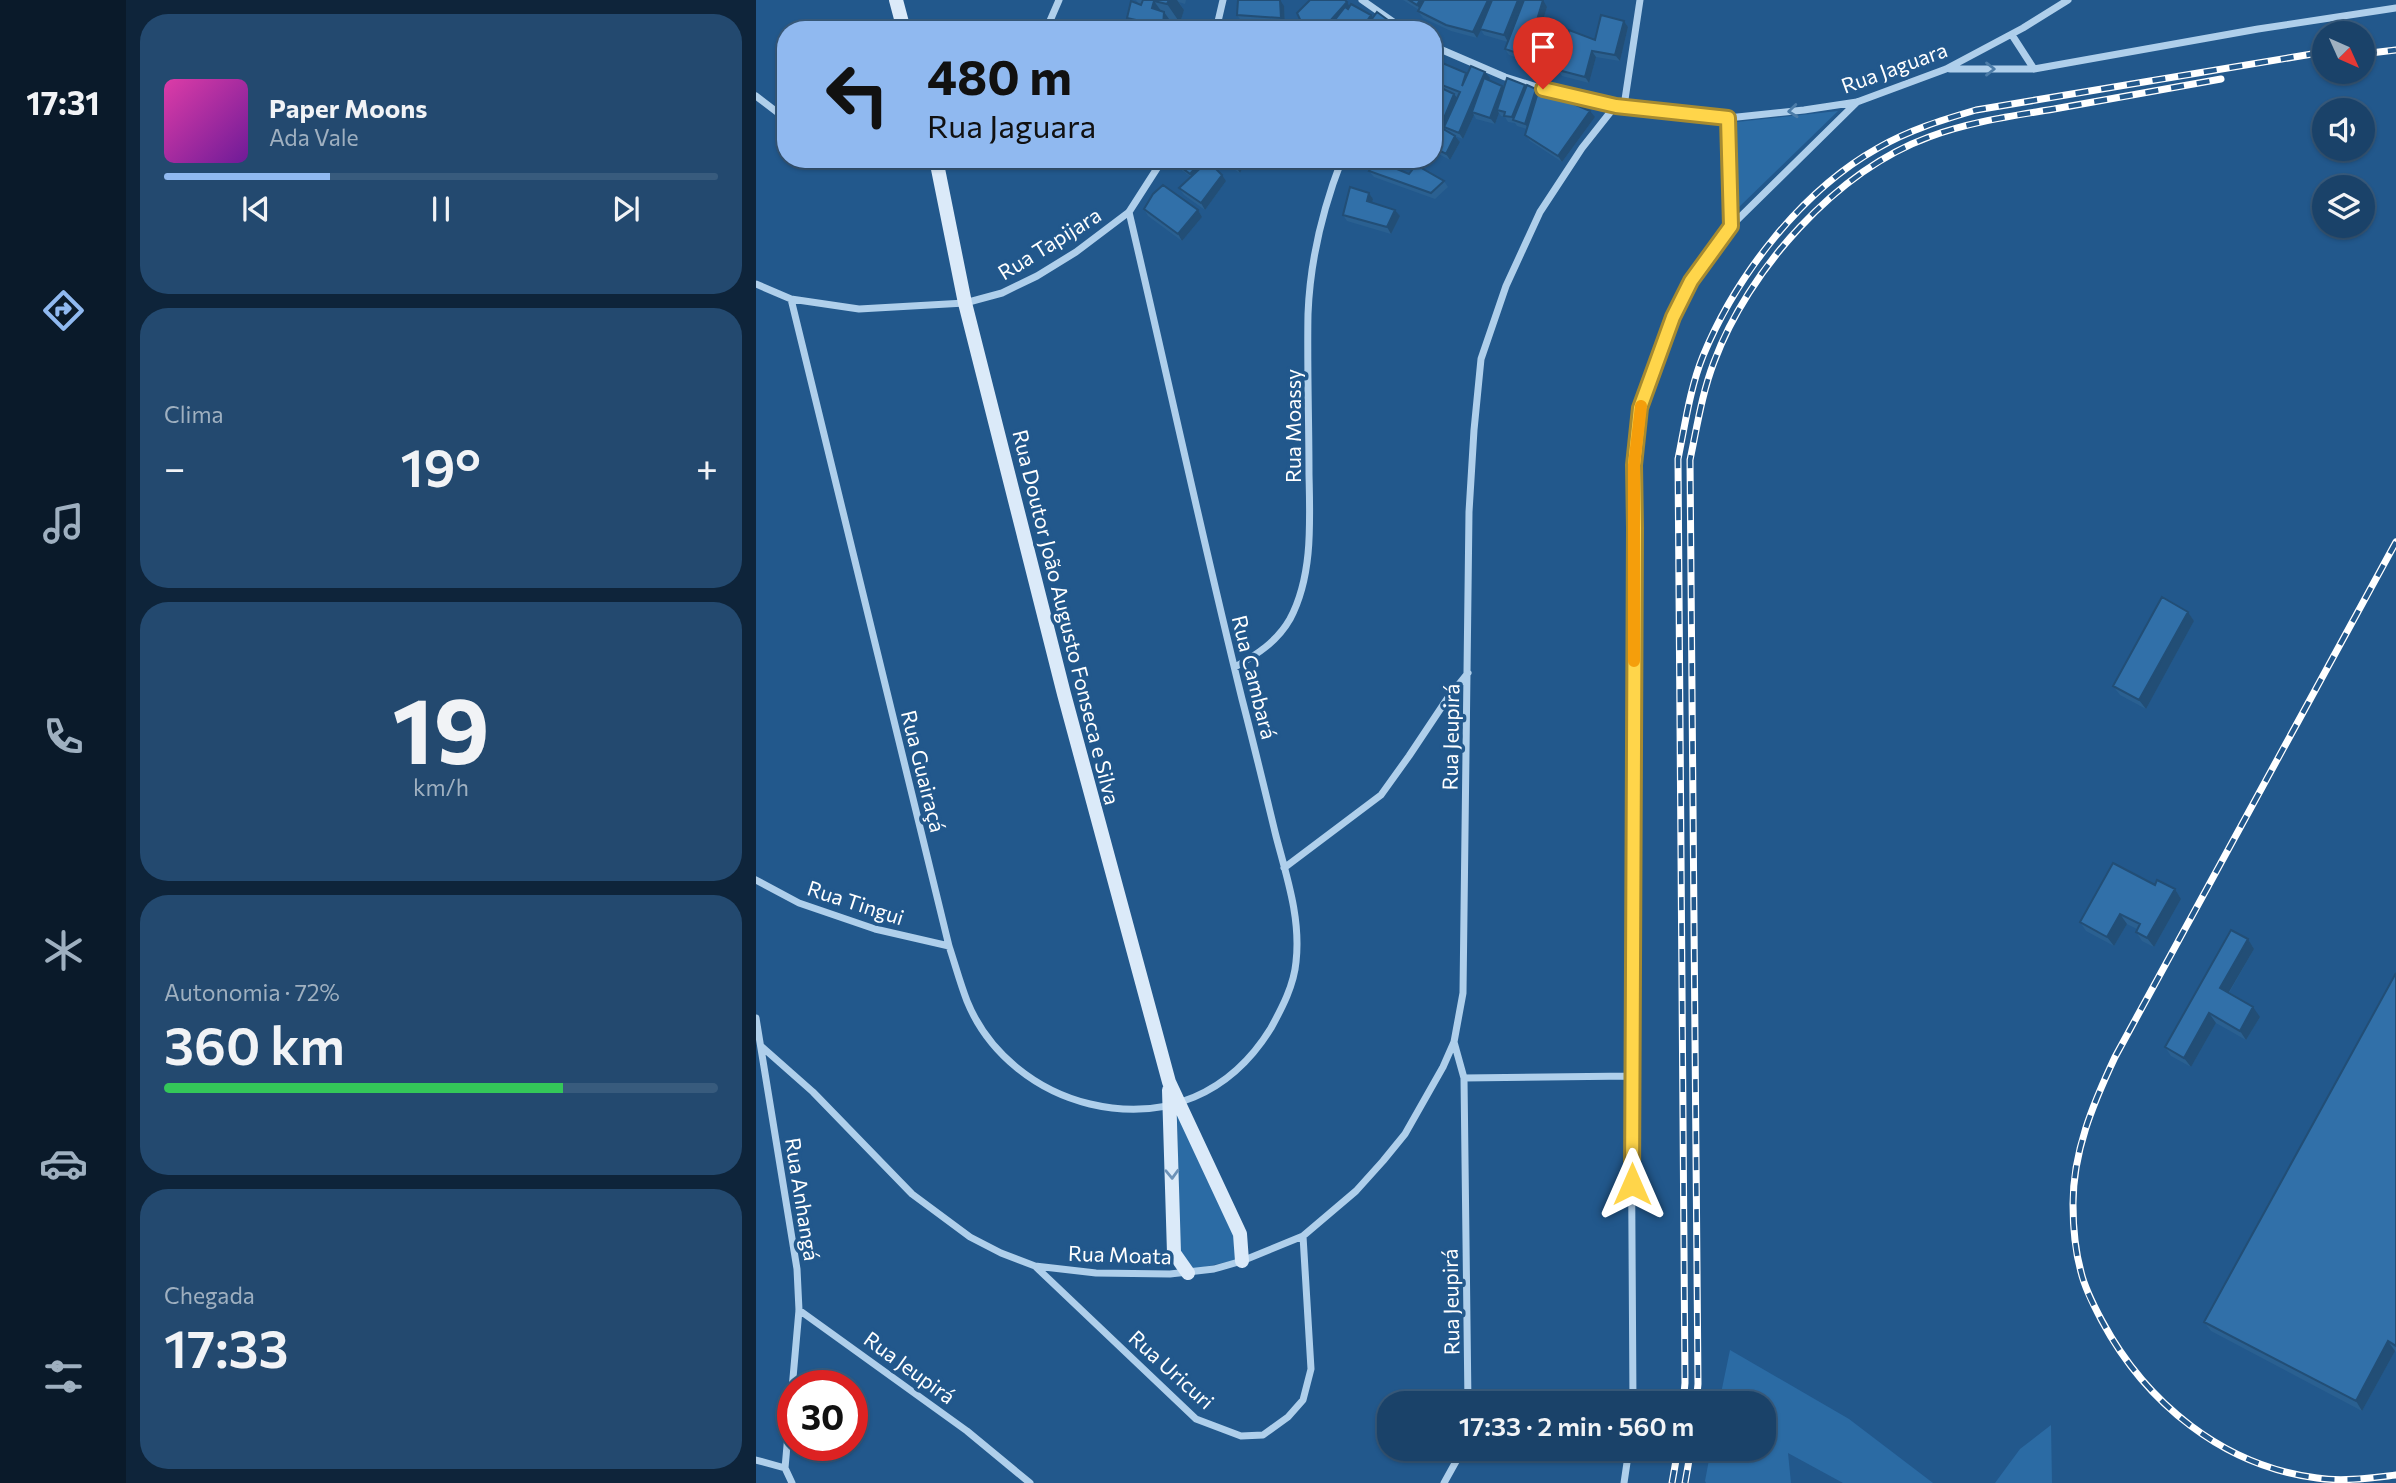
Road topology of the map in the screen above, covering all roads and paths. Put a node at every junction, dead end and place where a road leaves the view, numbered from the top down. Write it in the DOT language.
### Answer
graph roads {
  1 [pos="896,0"];
  2 [pos="1223,0"];
  3 [pos="1363,0"];
  4 [pos="1640,0"];
  5 [pos="2068,0"];
  6 [pos="1057,2"];
  7 [pos="2396,8"];
  8 [pos="902,21"];
  9 [pos="1050,21"];
  10 [pos="1218,21"];
  11 [pos="1392,21"];
  12 [pos="2012,35"];
  13 [pos="1442,50"];
  14 [pos="1946,69"];
  15 [pos="2034,69"];
  16 [pos="756,96"];
  17 [pos="1857,102"];
  18 [pos="1620,106"];
  19 [pos="777,112"];
  20 [pos="1728,118"];
  21 [pos="938,168"];
  22 [pos="1157,168"];
  23 [pos="1339,168"];
  24 [pos="1129,212"];
  25 [pos="1731,226"];
  26 [pos="756,284"];
  27 [pos="791,299"];
  28 [pos="965,303"];
  29 [pos="1234,667"];
  30 [pos="1468,672"];
  31 [pos="1284,868"];
  32 [pos="756,880"];
  33 [pos="949,946"];
  34 [pos="756,1018"];
  35 [pos="1454,1042"];
  36 [pos="761,1046"];
  37 [pos="1631,1076"];
  38 [pos="1464,1078"];
  39 [pos="1174,1104"];
  40 [pos="1303,1236"];
  41 [pos="1242,1261"];
  42 [pos="1035,1266"];
  43 [pos="1188,1273"];
  44 [pos="800,1310"];
  45 [pos="1468,1391"];
  46 [pos="1633,1391"];
  47 [pos="756,1460"];
  48 [pos="1456,1461"];
  49 [pos="1627,1461"];
  50 [pos="785,1468"];
  51 [pos="792,1483"];
  52 [pos="1030,1483"];
  53 [pos="1444,1483"];
  54 [pos="1624,1483"];
  1 -- 8 [label="street"];
  2 -- 10 [label="street"];
  3 -- 11 [label="street"];
  4 -- 18 [label="street"];
  5 -- 12 [label="street, Rua Jaguara"];
  6 -- 9 [label="street"];
  7 -- 15 [label="street"];
  12 -- 14 [label="street, Rua Jaguara"];
  12 -- 15 [label="street"];
  13 -- 18 [label="street, Rua Jaguara"];
  14 -- 15 [label="street, one-way"];
  14 -- 17 [label="street, Rua Jaguara"];
  16 -- 19 [label="street"];
  17 -- 20 [label="street, Rua Jaguara, one-way"];
  17 -- 25 [label="street"];
  18 -- 20 [label="street, Rua Jaguara"];
  18 -- 30 [label="street, Rua Jeupirá"];
  20 -- 25 [label="street"];
  21 -- 28 [label="street, Rua Doutor João Augusto Fonseca e Silva"];
  22 -- 24 [label="street, Rua Tapijara"];
  23 -- 29 [label="street, Rua Moassy"];
  24 -- 28 [label="street, Rua Tapijara"];
  24 -- 29 [label="street, Rua Cambará"];
  25 -- 37 [label="street"];
  26 -- 27 [label="street, Rua Tapijara"];
  27 -- 28 [label="street, Rua Tapijara"];
  27 -- 33 [label="street, Rua Guairaçá"];
  28 -- 39 [label="street, Rua Doutor João Augusto Fonseca e Silva"];
  29 -- 31 [label="street, Rua Cambará"];
  30 -- 31 [label="street"];
  30 -- 35 [label="street, Rua Jeupirá"];
  31 -- 39 [label="street, Rua Cambará"];
  32 -- 33 [label="street, Rua Tingui"];
  33 -- 39 [label="street, Rua Guairaçá"];
  34 -- 36 [label="street, Rua Anhangá"];
  35 -- 38 [label="street, Rua Jeupirá"];
  35 -- 40 [label="street, Rua Moata"];
  36 -- 42 [label="street, Rua Moata"];
  36 -- 44 [label="street, Rua Anhangá"];
  37 -- 38 [label="street"];
  37 -- 46 [label="street"];
  38 -- 45 [label="street, Rua Jeupirá"];
  39 -- 41 [label="street, Rua Doutor João Augusto Fonseca e Silva"];
  39 -- 43 [label="street, Rua Doutor João Augusto Fonseca e Silva, one-way"];
  40 -- 41 [label="street, Rua Moata"];
  40 -- 42 [label="street, Rua Uricuri"];
  41 -- 43 [label="street, Rua Moata"];
  42 -- 43 [label="street, Rua Moata"];
  44 -- 50 [label="street, Rua Anhangá"];
  44 -- 52 [label="street, Rua Jeupirá"];
  47 -- 50 [label="street"];
  48 -- 53 [label="street"];
  49 -- 54 [label="street"];
  50 -- 51 [label="street"];
}
